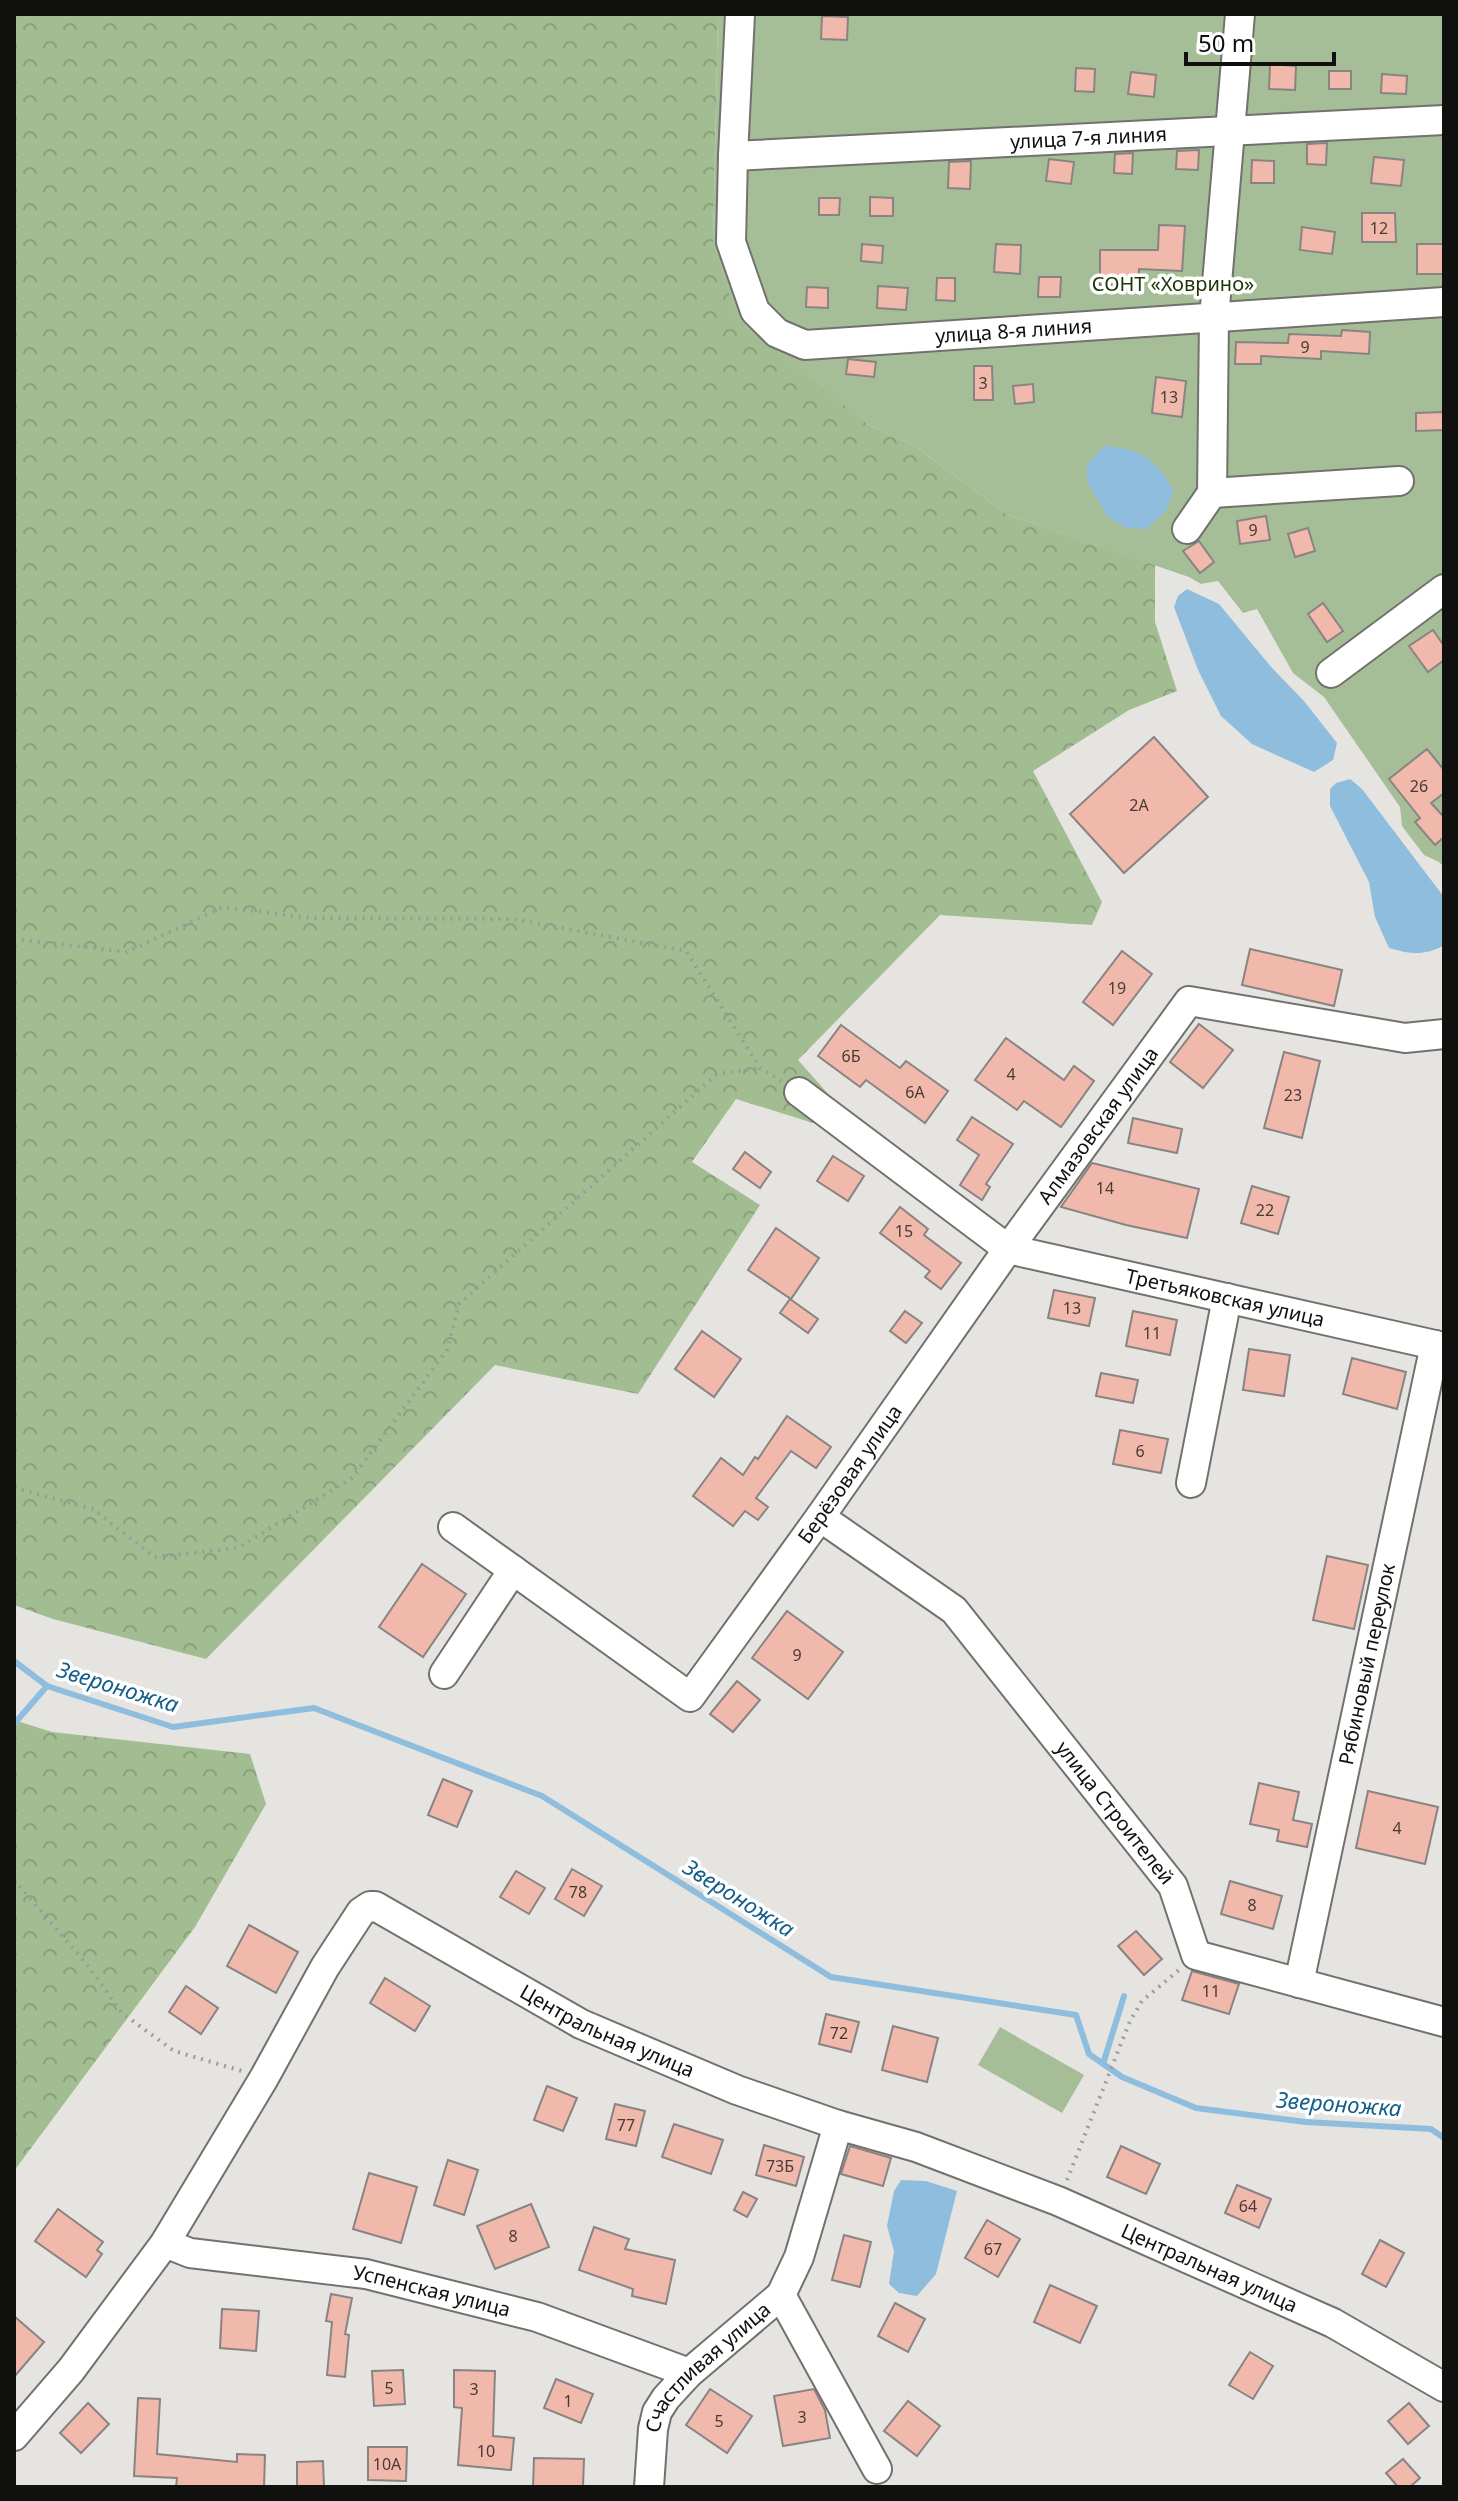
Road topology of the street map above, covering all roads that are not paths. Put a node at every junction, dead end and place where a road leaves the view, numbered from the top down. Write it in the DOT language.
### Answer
graph roads {
  1 [pos="740,14"];
  2 [pos="1240,14"];
  3 [pos="1444,120"];
  4 [pos="1231,131"];
  5 [pos="733,156"];
  6 [pos="1444,302"];
  7 [pos="1214,318"];
  8 [pos="1399,481"];
  9 [pos="1212,493"];
  10 [pos="1187,529"];
  11 [pos="1444,589"];
  12 [pos="1331,673"];
  13 [pos="1444,1034"];
  14 [pos="799,1092"];
  15 [pos="1008,1249"];
  16 [pos="1227,1298"];
  17 [pos="1439,1346"];
  18 [pos="1191,1483"];
  19 [pos="820,1517"];
  20 [pos="453,1527"];
  21 [pos="513,1570"];
  22 [pos="444,1674"];
  23 [pos="1299,1983"];
  24 [pos="1444,2022"];
  25 [pos="838,2125"];
  26 [pos="165,2243"];
  27 [pos="781,2295"];
  28 [pos="689,2373"];
  29 [pos="1444,2387"];
  30 [pos="14,2436"];
  31 [pos="877,2469"];
  32 [pos="649,2487"];
  1 -- 5 [label="street, улица 8-я линия"];
  2 -- 4 [label="street"];
  3 -- 4 [label="street, улица 7-я линия"];
  4 -- 5 [label="street, улица 7-я линия"];
  4 -- 7 [label="street"];
  5 -- 7 [label="street, улица 8-я линия"];
  6 -- 7 [label="street, улица 8-я линия"];
  7 -- 9 [label="street"];
  8 -- 9 [label="street"];
  9 -- 10 [label="street"];
  11 -- 12 [label="street"];
  13 -- 15 [label="street, Алмазовская улица"];
  14 -- 15 [label="street"];
  15 -- 16 [label="street, Третьяковская улица"];
  15 -- 19 [label="street, Берёзовая улица"];
  16 -- 17 [label="street, Третьяковская улица"];
  16 -- 18 [label="street"];
  17 -- 23 [label="street, Рябиновый переулок"];
  19 -- 21 [label="street, Берёзовая улица"];
  19 -- 23 [label="street, улица Строителей"];
  20 -- 21 [label="street"];
  21 -- 22 [label="street"];
  23 -- 24 [label="street"];
  25 -- 26 [label="street, Центральная улица"];
  25 -- 27 [label="street, Счастливая улица"];
  25 -- 29 [label="street, Центральная улица"];
  26 -- 28 [label="street, Успенская улица"];
  26 -- 30 [label="street, Центральная улица"];
  27 -- 28 [label="street, Счастливая улица"];
  27 -- 31 [label="street"];
  28 -- 32 [label="street, Счастливая улица"];
}
